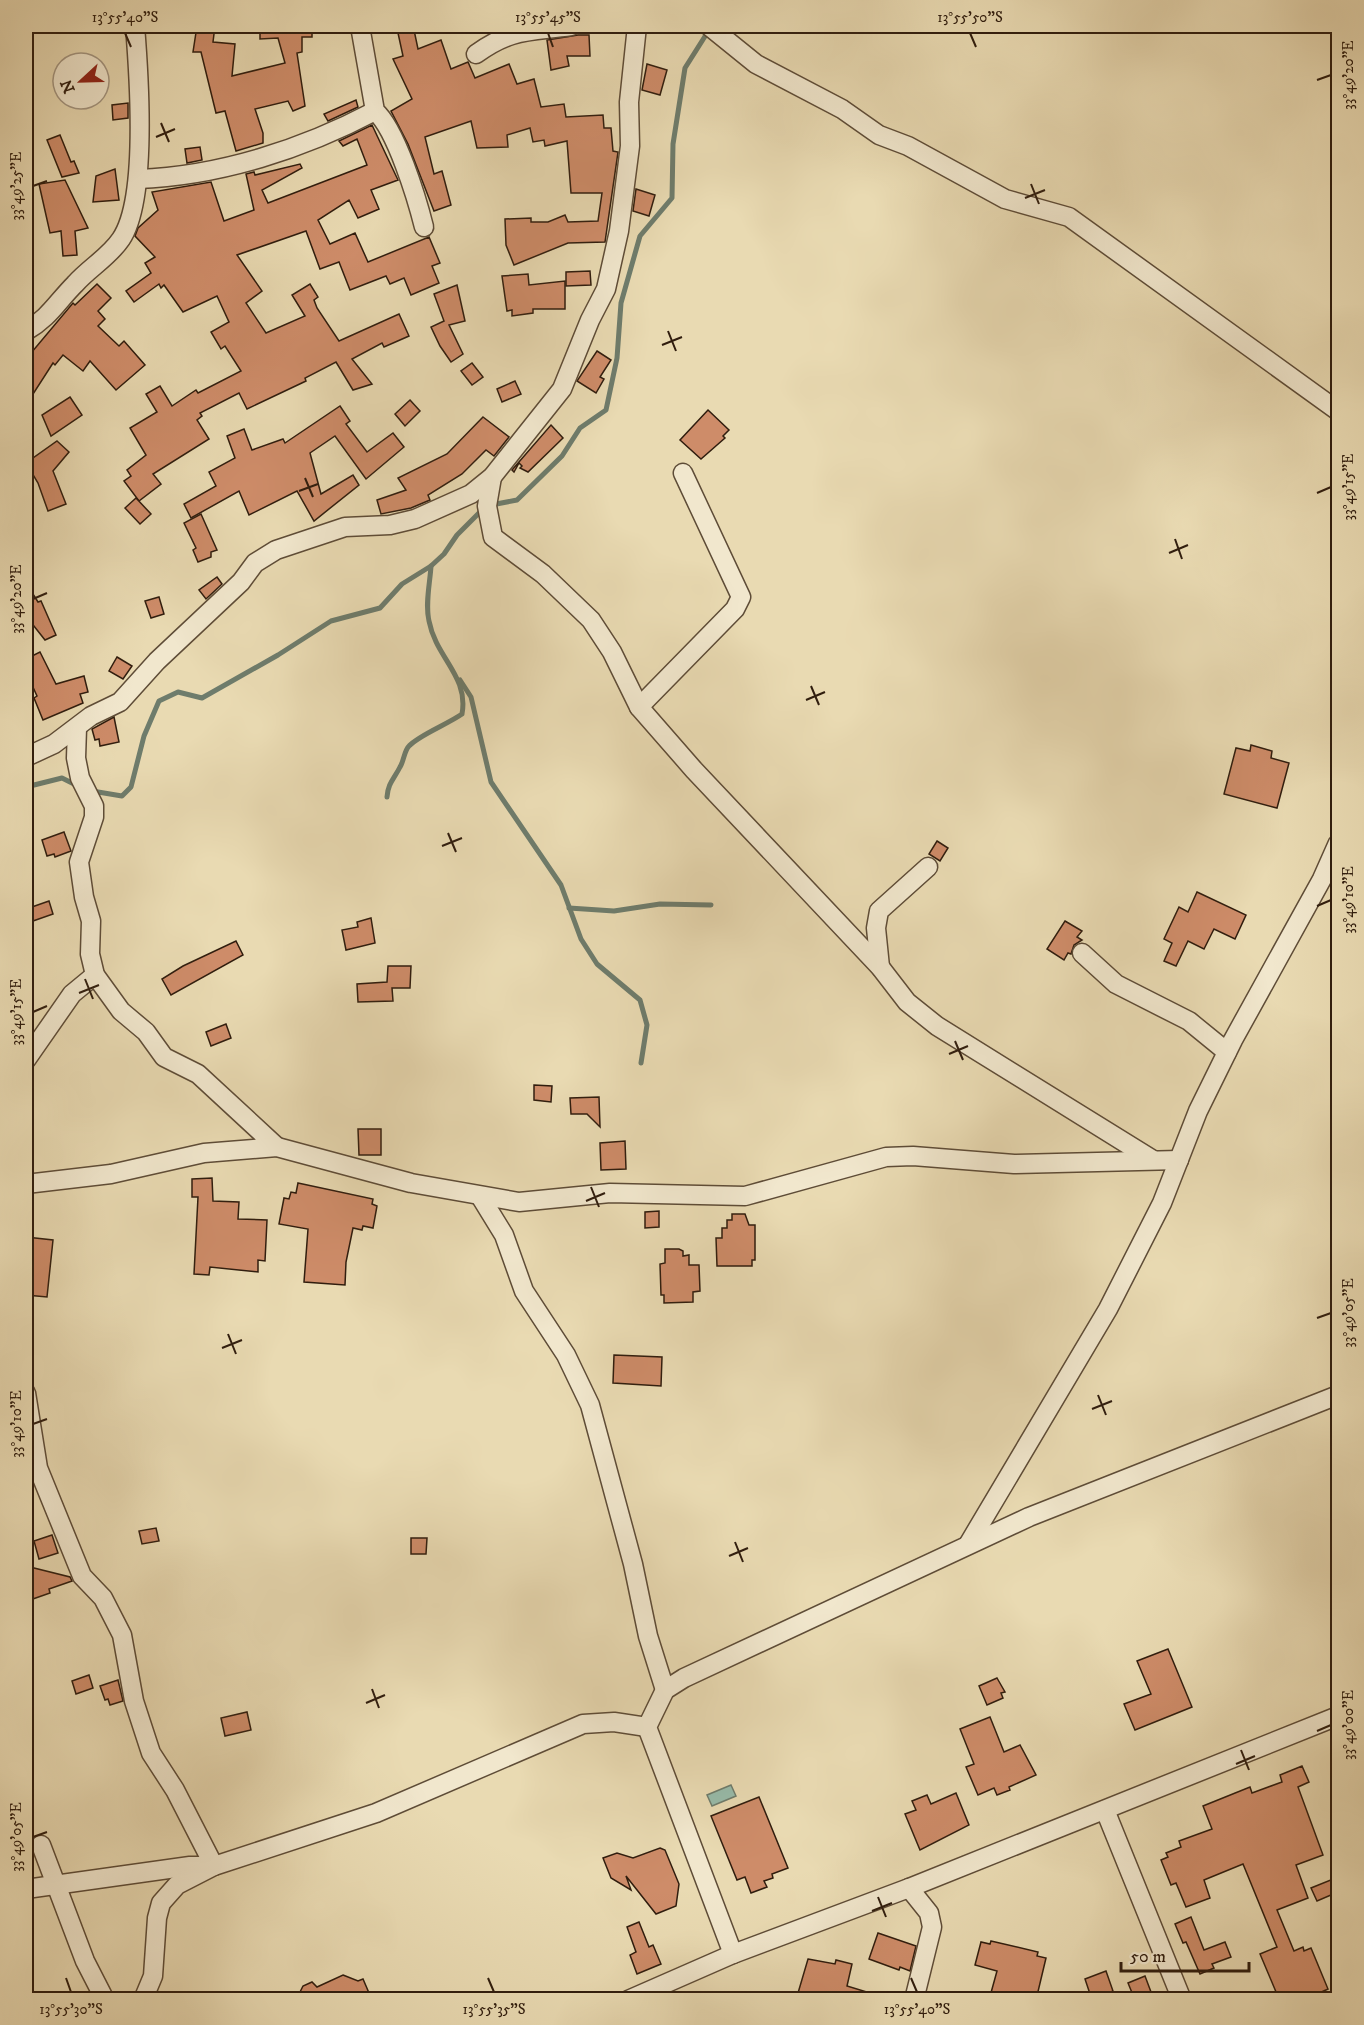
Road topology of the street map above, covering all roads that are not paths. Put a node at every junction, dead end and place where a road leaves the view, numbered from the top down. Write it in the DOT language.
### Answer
graph roads {
  1 [pos="135,26"];
  2 [pos="360,26"];
  3 [pos="571,26"];
  4 [pos="637,26"];
  5 [pos="709,26"];
  6 [pos="476,54"];
  7 [pos="375,111"];
  8 [pos="138,179"];
  9 [pos="424,227"];
  10 [pos="26,331"];
  11 [pos="1338,411"];
  12 [pos="683,473"];
  13 [pos="492,477"];
  14 [pos="639,707"];
  15 [pos="77,728"];
  16 [pos="26,757"];
  17 [pos="1338,843"];
  18 [pos="928,867"];
  19 [pos="1082,953"];
  20 [pos="880,967"];
  21 [pos="95,975"];
  22 [pos="1227,1052"];
  23 [pos="26,1060"];
  24 [pos="277,1147"];
  25 [pos="1153,1160"];
  26 [pos="1179,1160"];
  27 [pos="26,1184"];
  28 [pos="480,1196"];
  29 [pos="26,1393"];
  30 [pos="1338,1395"];
  31 [pos="33,1479"];
  32 [pos="969,1544"];
  33 [pos="664,1690"];
  34 [pos="1338,1716"];
  35 [pos="647,1727"];
  36 [pos="1105,1810"];
  37 [pos="42,1845"];
  38 [pos="214,1866"];
  39 [pos="56,1886"];
  40 [pos="909,1888"];
  41 [pos="26,1889"];
  42 [pos="734,1954"];
  43 [pos="105,2000"];
  44 [pos="143,2000"];
  45 [pos="628,2000"];
  46 [pos="914,2000"];
  47 [pos="1182,2000"];
  1 -- 8 [label="street"];
  2 -- 7 [label="street"];
  3 -- 6 [label="street"];
  4 -- 13 [label="street"];
  5 -- 11 [label="street"];
  7 -- 8 [label="street"];
  7 -- 9 [label="street"];
  8 -- 10 [label="street"];
  12 -- 14 [label="street"];
  13 -- 14 [label="street"];
  13 -- 15 [label="street"];
  14 -- 20 [label="street"];
  15 -- 16 [label="street"];
  15 -- 21 [label="street"];
  17 -- 22 [label="street"];
  18 -- 20 [label="street"];
  19 -- 22 [label="street"];
  20 -- 25 [label="street"];
  21 -- 23 [label="street"];
  21 -- 24 [label="street"];
  22 -- 26 [label="street"];
  24 -- 27 [label="street"];
  24 -- 28 [label="street"];
  25 -- 26 [label="street"];
  25 -- 28 [label="street"];
  26 -- 32 [label="street"];
  28 -- 33 [label="street"];
  29 -- 31 [label="street"];
  30 -- 32 [label="street"];
  31 -- 38 [label="street"];
  32 -- 33 [label="street"];
  33 -- 35 [label="street"];
  34 -- 36 [label="street"];
  35 -- 38 [label="street"];
  35 -- 42 [label="street"];
  36 -- 40 [label="street"];
  36 -- 47 [label="street"];
  37 -- 39 [label="street"];
  38 -- 39 [label="street"];
  38 -- 44 [label="street"];
  39 -- 41 [label="street"];
  39 -- 43 [label="street"];
  40 -- 42 [label="street"];
  40 -- 46 [label="street"];
  42 -- 45 [label="street"];
}
